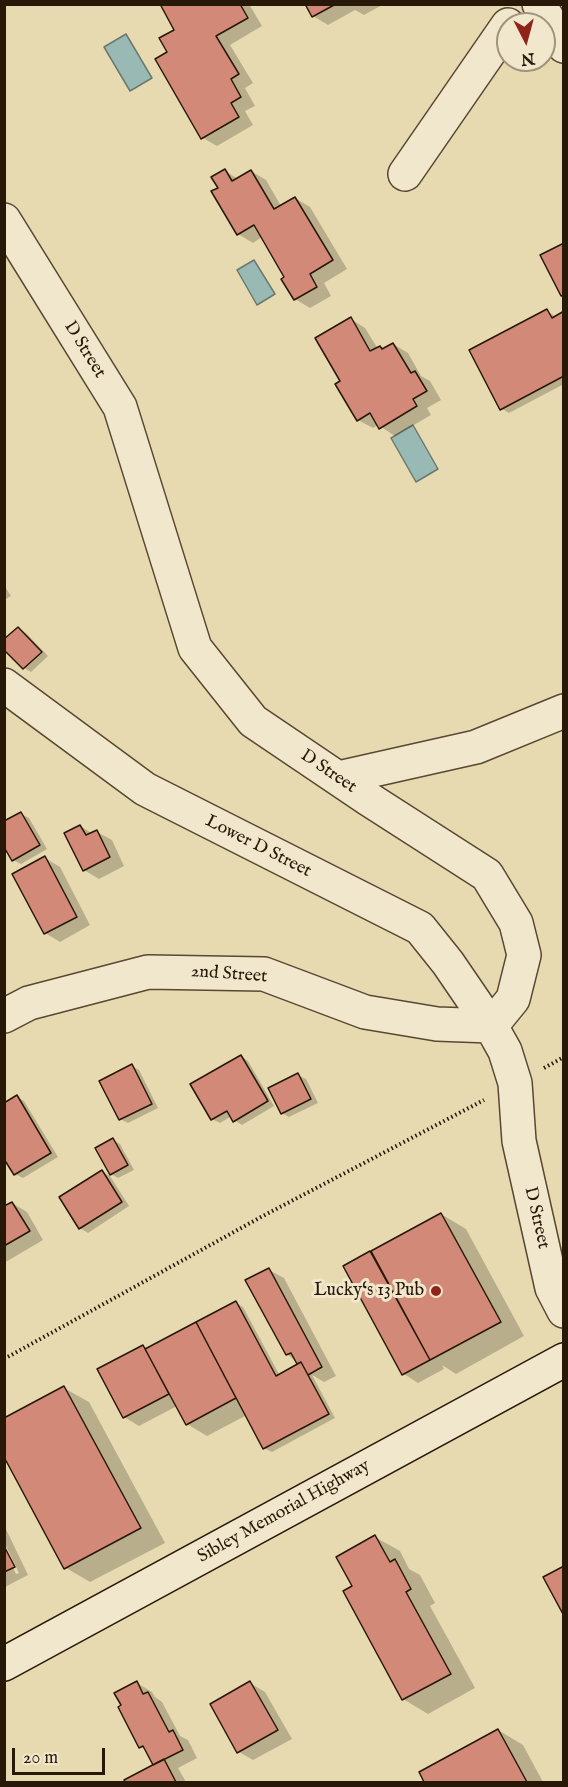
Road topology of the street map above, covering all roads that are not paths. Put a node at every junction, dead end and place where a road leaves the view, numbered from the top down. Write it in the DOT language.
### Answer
graph roads {
  1 [pos="539,4"];
  2 [pos="496,41"];
  3 [pos="564,46"];
  4 [pos="405,174"];
  5 [pos="4,220"];
  6 [pos="4,685"];
  7 [pos="564,711"];
  8 [pos="338,778"];
  9 [pos="4,1016"];
  10 [pos="490,1026"];
  11 [pos="564,1311"];
  12 [pos="564,1360"];
  13 [pos="4,1664"];
  1 -- 3 [label="street"];
  2 -- 4 [label="street"];
  5 -- 8 [label="street, D Street"];
  6 -- 10 [label="street, Lower D Street"];
  7 -- 8 [label="street"];
  8 -- 10 [label="street, D Street"];
  9 -- 10 [label="street, 2nd Street"];
  10 -- 11 [label="street, D Street"];
  12 -- 13 [label="street, Sibley Memorial Highway"];
}
